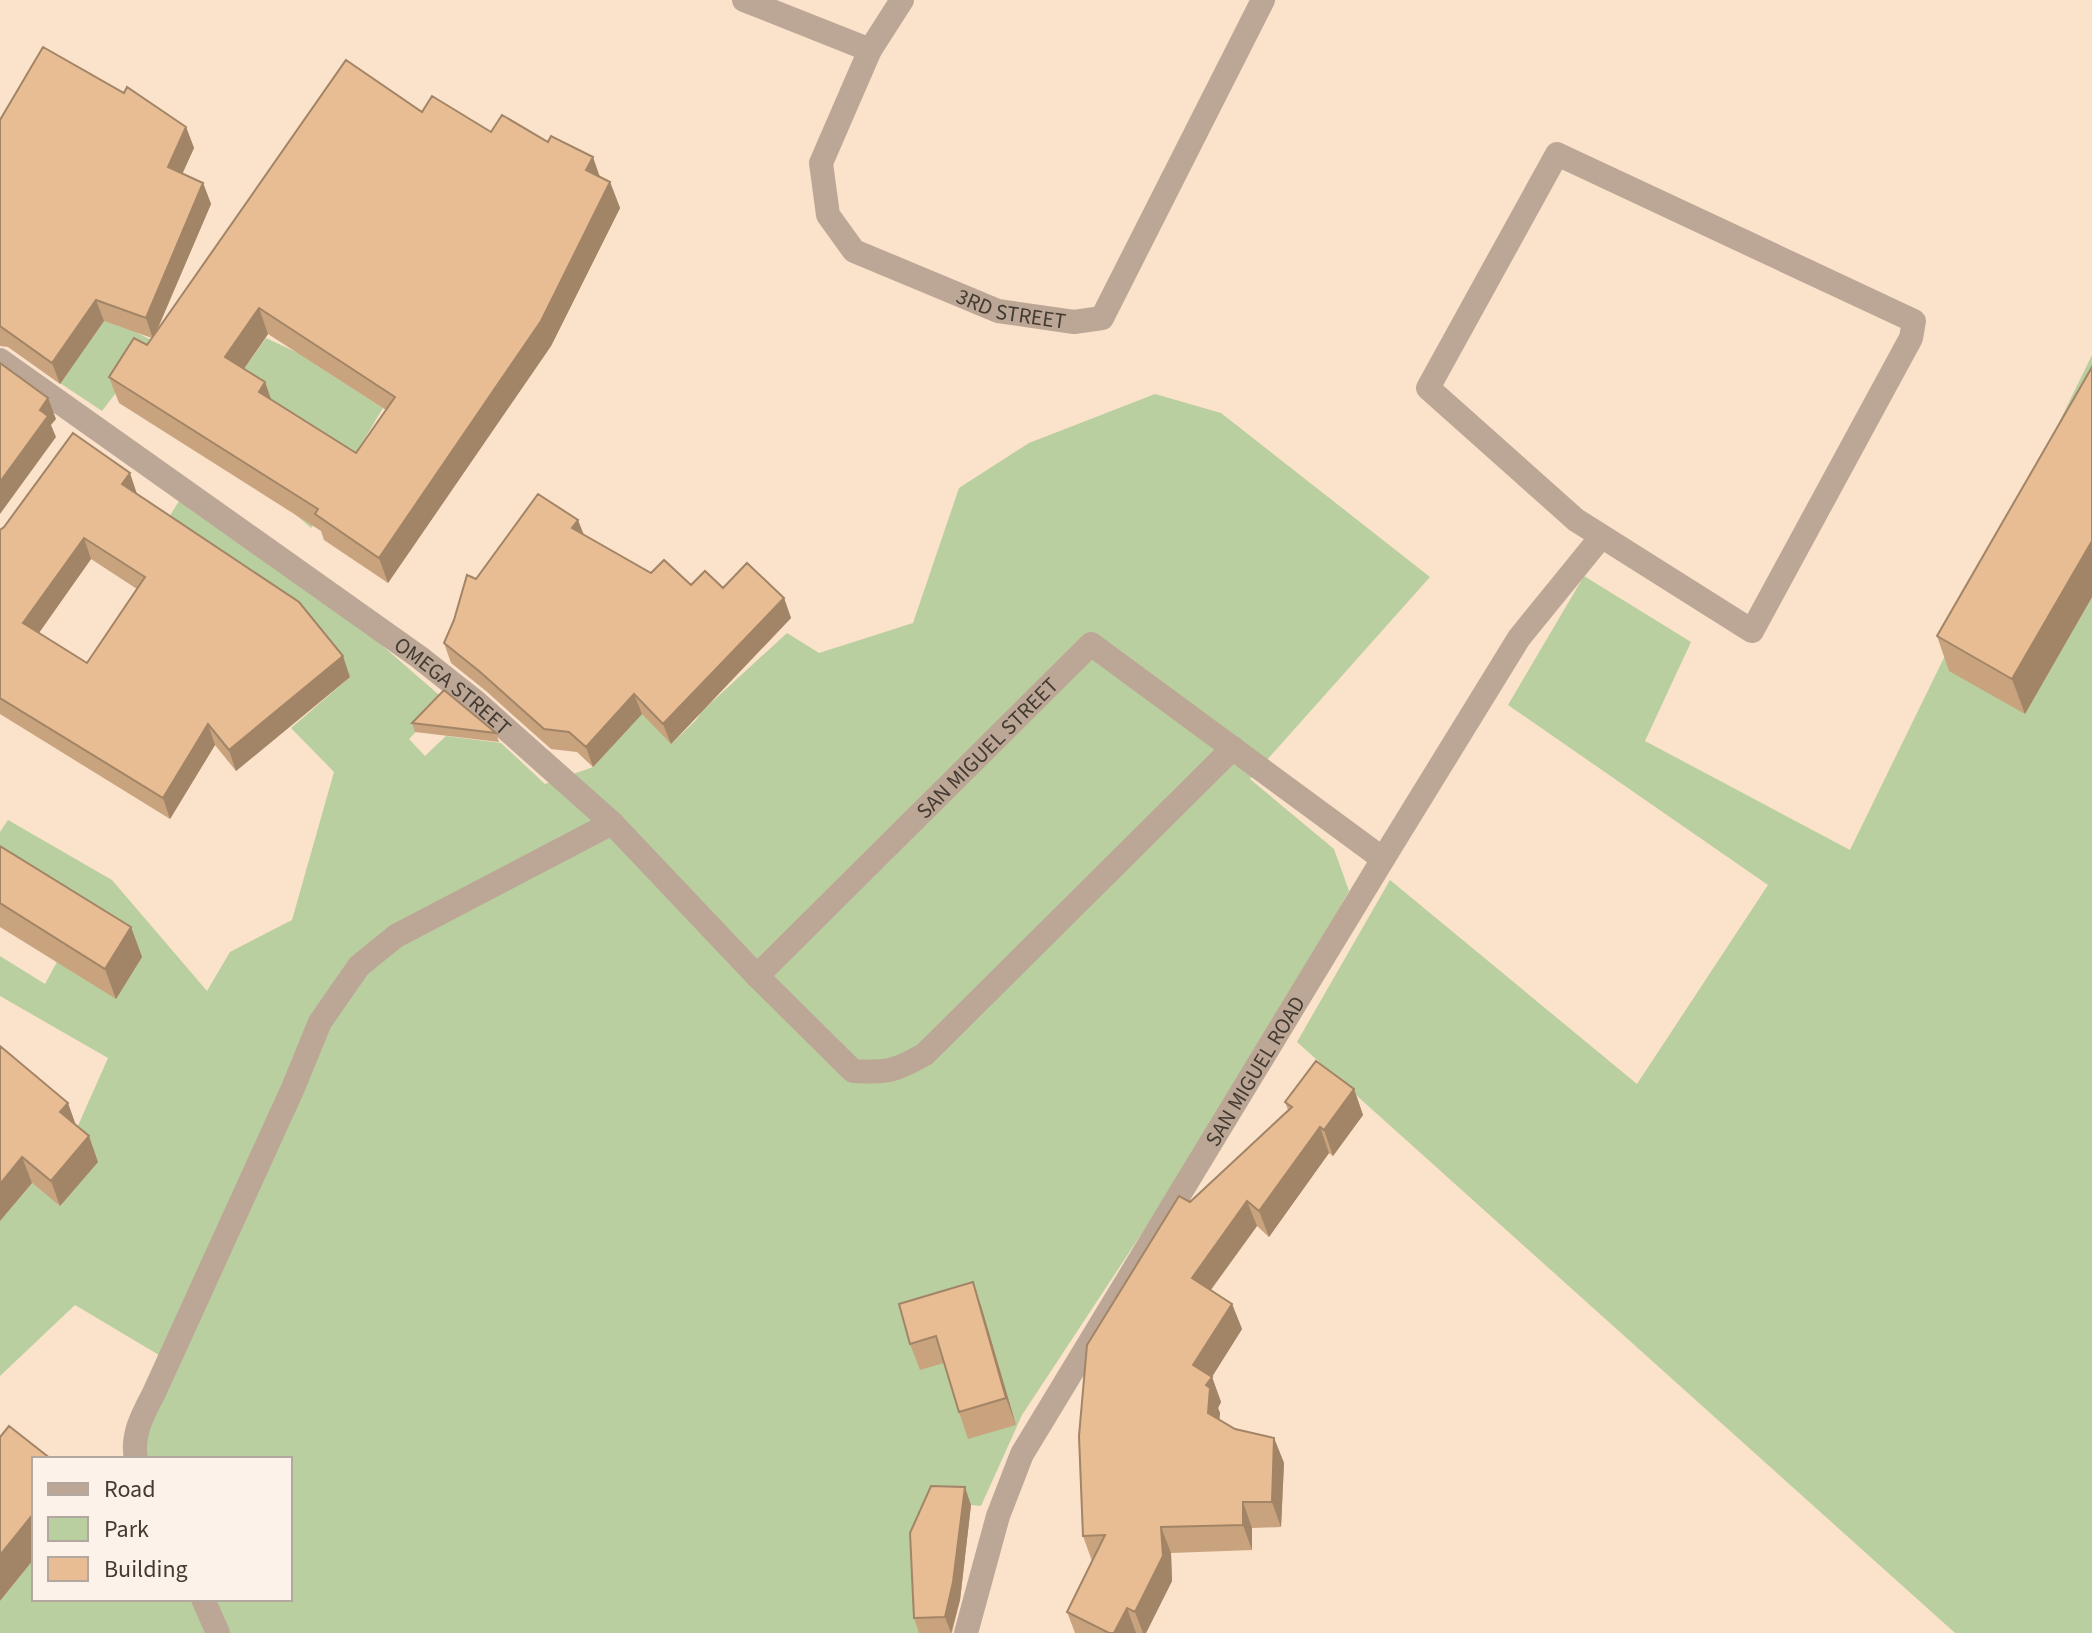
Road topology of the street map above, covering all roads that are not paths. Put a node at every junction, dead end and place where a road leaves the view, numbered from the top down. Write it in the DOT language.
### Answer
graph roads {
  1 [pos="744,0"];
  2 [pos="902,0"];
  3 [pos="1263,0"];
  4 [pos="870,50"];
  5 [pos="0,360"];
  6 [pos="86,421"];
  7 [pos="69,445"];
  8 [pos="1601,537"];
  9 [pos="1233,748"];
  10 [pos="612,823"];
  11 [pos="1383,859"];
  12 [pos="757,976"];
  13 [pos="136,1457"];
  14 [pos="204,1601"];
  15 [pos="218,1633"];
  16 [pos="966,1633"];
  1 -- 4 [label="street"];
  2 -- 4 [label="street, 3RD STREET"];
  3 -- 4 [label="street, 3RD STREET"];
  5 -- 6 [label="street, OMEGA STREET"];
  6 -- 7 [label="street"];
  6 -- 10 [label="street, OMEGA STREET"];
  8 -- 8 [label="street"];
  8 -- 11 [label="street, SAN MIGUEL ROAD"];
  9 -- 11 [label="street, SAN MIGUEL STREET"];
  9 -- 12 [label="street, OMEGA STREET"];
  9 -- 12 [label="street, SAN MIGUEL STREET"];
  10 -- 12 [label="street, OMEGA STREET"];
  10 -- 13 [label="street"];
  11 -- 16 [label="street, SAN MIGUEL ROAD"];
  14 -- 15 [label="street"];
}
